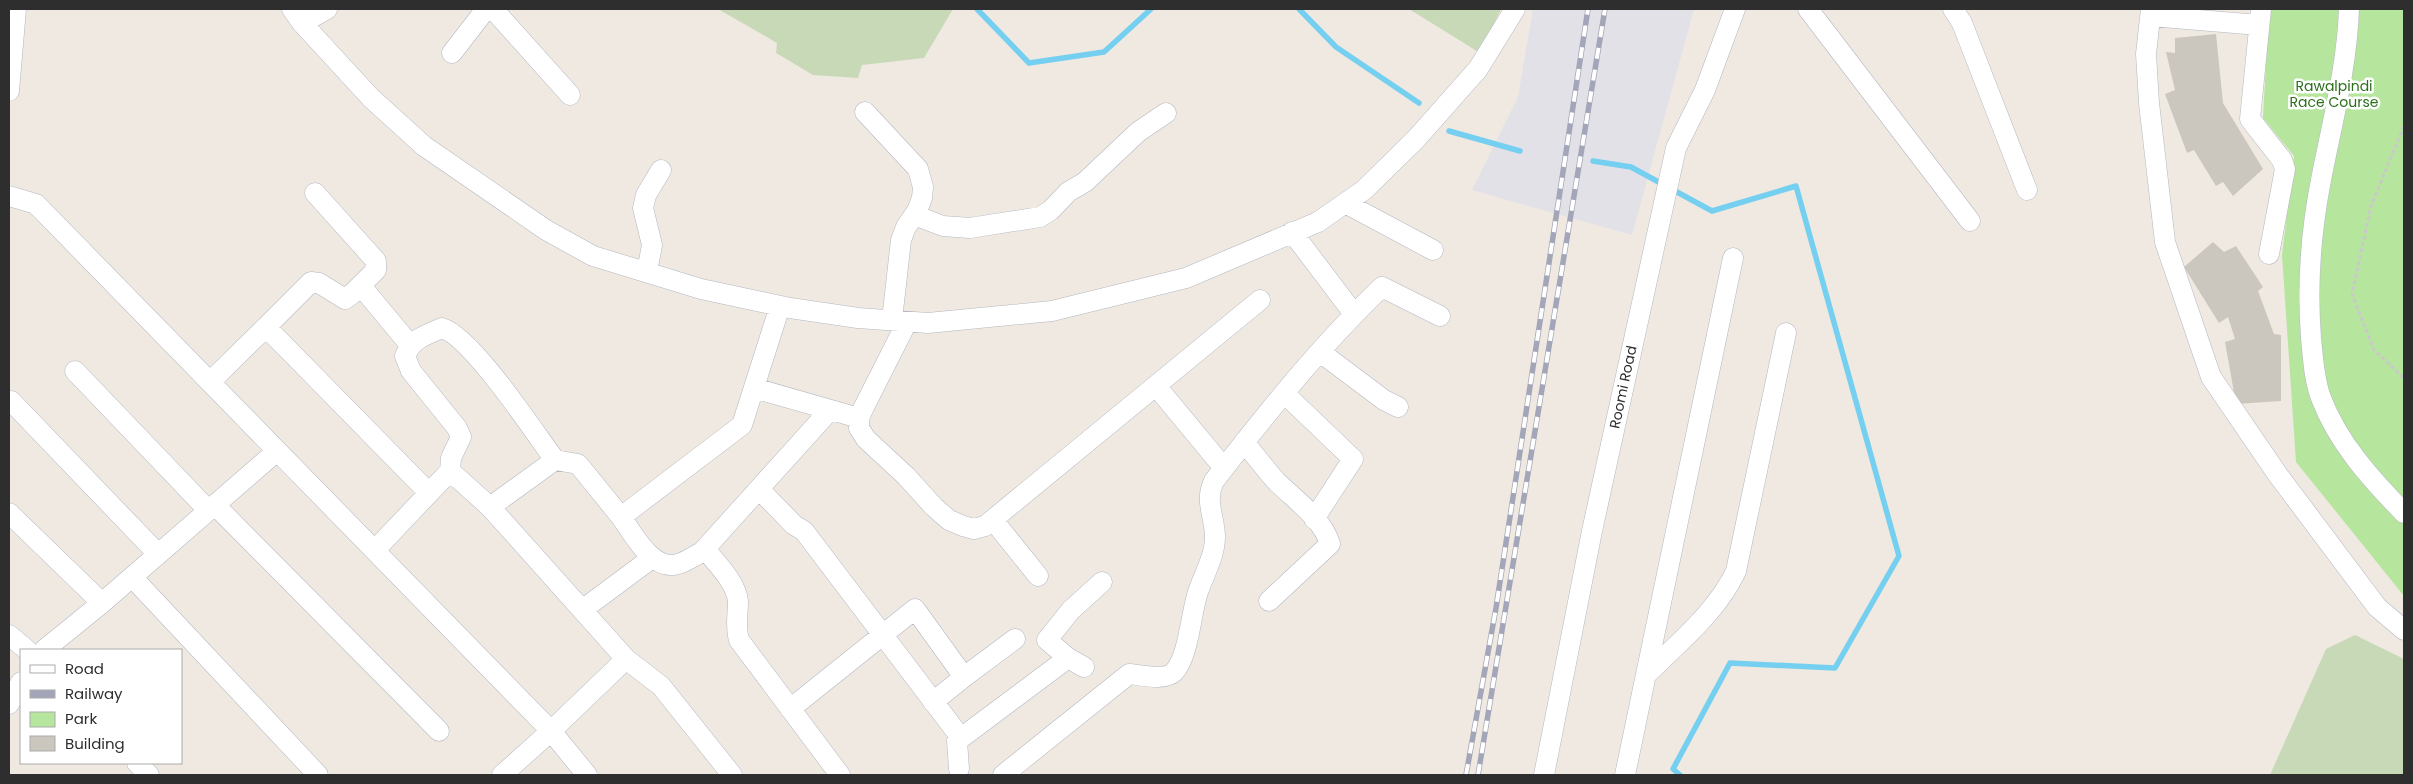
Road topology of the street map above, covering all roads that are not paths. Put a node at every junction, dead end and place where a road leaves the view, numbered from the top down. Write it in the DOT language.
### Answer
graph roads {
  1 [pos="16,9"];
  2 [pos="327,9"];
  3 [pos="486,9"];
  4 [pos="493,9"];
  5 [pos="1515,9"];
  6 [pos="1735,9"];
  7 [pos="1808,9"];
  8 [pos="1953,9"];
  9 [pos="2348,9"];
  10 [pos="2151,12"];
  11 [pos="297,16"];
  12 [pos="2260,17"];
  13 [pos="452,53"];
  14 [pos="9,91"];
  15 [pos="570,95"];
  16 [pos="865,112"];
  17 [pos="1166,112"];
  18 [pos="661,170"];
  19 [pos="2027,190"];
  20 [pos="316,192"];
  21 [pos="9,196"];
  22 [pos="1345,204"];
  23 [pos="914,215"];
  24 [pos="1970,221"];
  25 [pos="1292,232"];
  26 [pos="1433,250"];
  27 [pos="2269,254"];
  28 [pos="1732,258"];
  29 [pos="647,272"];
  30 [pos="361,286"];
  31 [pos="1260,300"];
  32 [pos="780,306"];
  33 [pos="1354,314"];
  34 [pos="1440,316"];
  35 [pos="900,321"];
  36 [pos="266,327"];
  37 [pos="1786,333"];
  38 [pos="410,345"];
  39 [pos="1320,352"];
  40 [pos="75,371"];
  41 [pos="210,382"];
  42 [pos="1156,386"];
  43 [pos="754,388"];
  44 [pos="1284,393"];
  45 [pos="11,401"];
  46 [pos="1398,407"];
  47 [pos="830,410"];
  48 [pos="859,418"];
  49 [pos="1244,442"];
  50 [pos="277,451"];
  51 [pos="555,460"];
  52 [pos="1224,468"];
  53 [pos="450,471"];
  54 [pos="759,489"];
  55 [pos="429,493"];
  56 [pos="490,507"];
  57 [pos="212,508"];
  58 [pos="9,513"];
  59 [pos="2404,513"];
  60 [pos="621,517"];
  61 [pos="1314,518"];
  62 [pos="992,520"];
  63 [pos="705,549"];
  64 [pos="375,550"];
  65 [pos="158,554"];
  66 [pos="652,558"];
  67 [pos="1038,576"];
  68 [pos="132,577"];
  69 [pos="1102,582"];
  70 [pos="1269,601"];
  71 [pos="102,603"];
  72 [pos="582,610"];
  73 [pos="2404,630"];
  74 [pos="9,635"];
  75 [pos="882,636"];
  76 [pos="1015,639"];
  77 [pos="26,649"];
  78 [pos="45,649"];
  79 [pos="626,659"];
  80 [pos="1646,675"];
  81 [pos="964,677"];
  82 [pos="20,684"];
  83 [pos="934,702"];
  84 [pos="9,704"];
  85 [pos="790,709"];
  86 [pos="439,731"];
  87 [pos="551,731"];
  88 [pos="961,738"];
  89 [pos="138,764"];
  90 [pos="957,773"];
  91 [pos="149,775"];
  92 [pos="318,775"];
  93 [pos="502,775"];
  94 [pos="587,775"];
  95 [pos="732,775"];
  96 [pos="840,775"];
  97 [pos="1003,775"];
  98 [pos="1544,775"];
  99 [pos="1626,775"];
  1 -- 14 [label="street"];
  2 -- 11 [label="street"];
  3 -- 13 [label="street"];
  4 -- 15 [label="street"];
  5 -- 22 [label="street"];
  6 -- 98 [label="street, Roomi Road"];
  7 -- 24 [label="street"];
  8 -- 19 [label="street"];
  9 -- 59 [label="street"];
  10 -- 12 [label="street"];
  10 -- 73 [label="street"];
  11 -- 29 [label="street"];
  12 -- 27 [label="street"];
  16 -- 23 [label="street"];
  17 -- 23 [label="street"];
  18 -- 29 [label="street"];
  20 -- 30 [label="street"];
  21 -- 41 [label="street"];
  22 -- 25 [label="street"];
  22 -- 26 [label="street"];
  23 -- 35 [label="street"];
  25 -- 33 [label="street"];
  25 -- 35 [label="street"];
  28 -- 80 [label="street"];
  29 -- 32 [label="street"];
  30 -- 36 [label="street"];
  30 -- 38 [label="street"];
  31 -- 42 [label="street"];
  32 -- 35 [label="street"];
  32 -- 43 [label="street"];
  33 -- 34 [label="street"];
  33 -- 39 [label="street"];
  35 -- 48 [label="street"];
  36 -- 41 [label="street"];
  36 -- 55 [label="street"];
  37 -- 80 [label="street"];
  38 -- 51 [label="street"];
  38 -- 53 [label="street"];
  39 -- 44 [label="street"];
  39 -- 46 [label="street"];
  40 -- 57 [label="street"];
  41 -- 50 [label="street"];
  42 -- 52 [label="street"];
  42 -- 62 [label="street"];
  43 -- 47 [label="street"];
  43 -- 60 [label="street"];
  44 -- 49 [label="street"];
  44 -- 61 [label="street"];
  45 -- 65 [label="street"];
  47 -- 48 [label="street"];
  47 -- 54 [label="street"];
  48 -- 62 [label="street"];
  49 -- 52 [label="street"];
  49 -- 61 [label="street"];
  50 -- 57 [label="street"];
  50 -- 64 [label="street"];
  51 -- 56 [label="street"];
  51 -- 60 [label="street"];
  52 -- 97 [label="street"];
  53 -- 55 [label="street"];
  53 -- 56 [label="street"];
  54 -- 63 [label="street"];
  54 -- 75 [label="street"];
  55 -- 64 [label="street"];
  56 -- 72 [label="street"];
  57 -- 65 [label="street"];
  57 -- 86 [label="street"];
  58 -- 71 [label="street"];
  60 -- 66 [label="street"];
  61 -- 70 [label="street"];
  62 -- 67 [label="street"];
  63 -- 66 [label="street"];
  63 -- 85 [label="street"];
  64 -- 87 [label="street"];
  65 -- 68 [label="street"];
  66 -- 72 [label="street"];
  68 -- 71 [label="street"];
  68 -- 92 [label="street"];
  69 -- 88 [label="street"];
  71 -- 78 [label="street"];
  72 -- 79 [label="street"];
  74 -- 77 [label="street"];
  75 -- 81 [label="street"];
  75 -- 83 [label="street"];
  75 -- 85 [label="street"];
  76 -- 81 [label="street"];
  79 -- 87 [label="street"];
  79 -- 95 [label="street"];
  80 -- 99 [label="street"];
  81 -- 83 [label="street"];
  82 -- 84 [label="street"];
  83 -- 88 [label="street"];
  85 -- 96 [label="street"];
  87 -- 93 [label="street"];
  87 -- 94 [label="street"];
  88 -- 90 [label="street"];
  89 -- 91 [label="street"];
}
